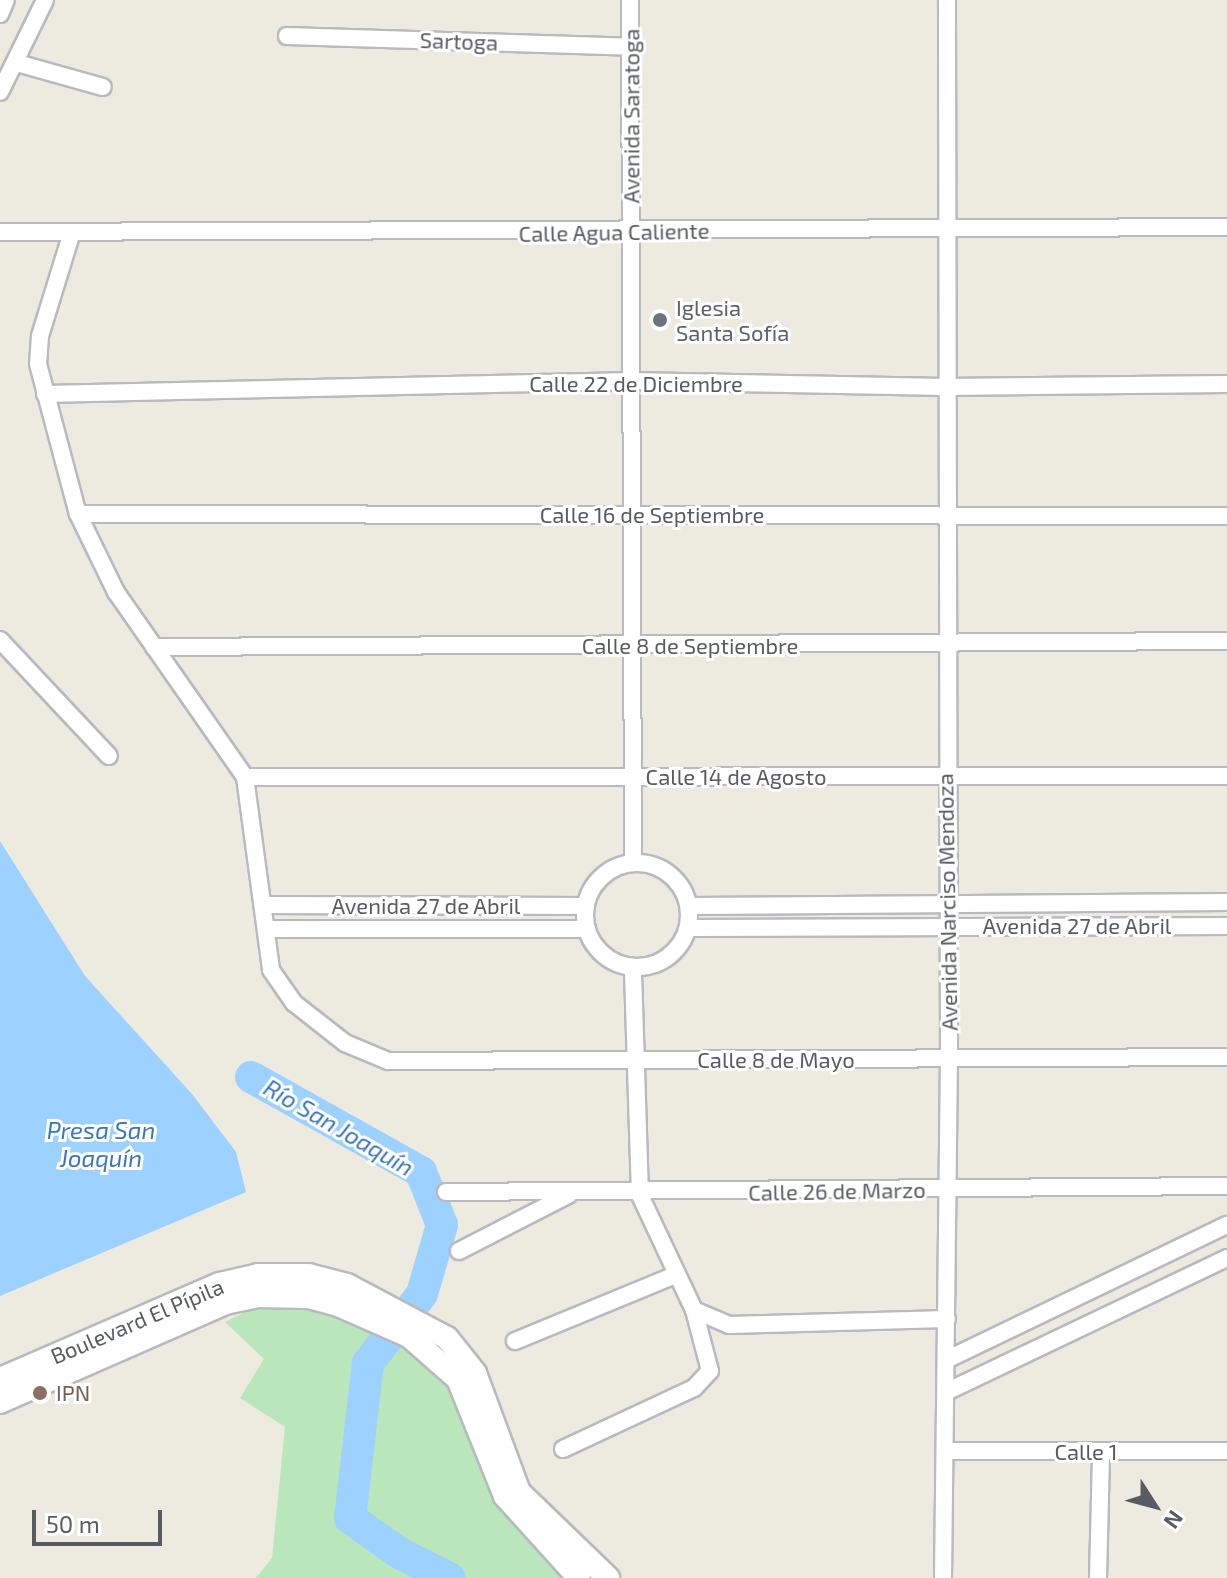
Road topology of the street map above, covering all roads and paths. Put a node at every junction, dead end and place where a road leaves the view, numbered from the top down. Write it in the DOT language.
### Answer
graph roads {
  1 [pos="6,0"];
  2 [pos="45,0"];
  3 [pos="630,0"];
  4 [pos="947,0"];
  5 [pos="0,14"];
  6 [pos="287,36"];
  7 [pos="631,47"];
  8 [pos="17,63"];
  9 [pos="103,87"];
  10 [pos="0,92"];
  11 [pos="948,227"];
  12 [pos="1227,227"];
  13 [pos="0,232"];
  14 [pos="72,232"];
  15 [pos="631,232"];
  16 [pos="630,381"];
  17 [pos="1227,384"];
  18 [pos="945,387"];
  19 [pos="45,394"];
  20 [pos="78,514"];
  21 [pos="633,514"];
  22 [pos="946,514"];
  23 [pos="1227,516"];
  24 [pos="0,640"];
  25 [pos="1227,641"];
  26 [pos="634,646"];
  27 [pos="947,646"];
  28 [pos="154,647"];
  29 [pos="109,756"];
  30 [pos="945,774"];
  31 [pos="1227,776"];
  32 [pos="245,777"];
  33 [pos="633,778"];
  34 [pos="633,863"];
  35 [pos="1227,902"];
  36 [pos="266,905"];
  37 [pos="586,906"];
  38 [pos="689,906"];
  39 [pos="946,906"];
  40 [pos="1227,926"];
  41 [pos="948,927"];
  42 [pos="688,928"];
  43 [pos="268,929"];
  44 [pos="587,929"];
  45 [pos="633,967"];
  46 [pos="1227,1057"];
  47 [pos="634,1061"];
  48 [pos="949,1061"];
  49 [pos="1227,1186"];
  50 [pos="948,1189"];
  51 [pos="446,1192"];
  52 [pos="572,1192"];
  53 [pos="640,1195"];
  54 [pos="1227,1225"];
  55 [pos="459,1251"];
  56 [pos="1227,1258"];
  57 [pos="675,1275"];
  58 [pos="694,1310"];
  59 [pos="390,1315"];
  60 [pos="947,1319"];
  61 [pos="414,1327"];
  62 [pos="515,1341"];
  63 [pos="946,1360"];
  64 [pos="0,1379"];
  65 [pos="946,1392"];
  66 [pos="0,1402"];
  67 [pos="563,1449"];
  68 [pos="945,1451"];
  69 [pos="1227,1451"];
  70 [pos="1101,1452"];
  71 [pos="579,1578"];
  72 [pos="608,1578"];
  73 [pos="943,1578"];
  74 [pos="1098,1578"];
  1 -- 5 [label="street"];
  2 -- 8 [label="street"];
  3 -- 7 [label="street, Avenida Saratoga"];
  4 -- 11 [label="street, Avenida Narciso Mendoza"];
  6 -- 7 [label="street, Sartoga"];
  7 -- 15 [label="street, Avenida Saratoga"];
  8 -- 9 [label="street"];
  8 -- 10 [label="street"];
  11 -- 12 [label="street, Calle Agua Caliente"];
  11 -- 15 [label="street, Calle Agua Caliente"];
  11 -- 18 [label="street, Avenida Narciso Mendoza"];
  13 -- 14 [label="street, Calle Agua Caliente"];
  14 -- 15 [label="street, Calle Agua Caliente"];
  14 -- 19 [label="street"];
  15 -- 16 [label="street, Avenida Saratoga"];
  16 -- 18 [label="street, Calle 22 de Diciembre"];
  16 -- 19 [label="street, Calle 22 de Diciembre"];
  16 -- 21 [label="street, Avenida Saratoga"];
  17 -- 18 [label="street, Calle 22 de Diciembre"];
  18 -- 22 [label="street, Avenida Narciso Mendoza"];
  19 -- 20 [label="street"];
  20 -- 21 [label="street, Calle 16 de Septiembre"];
  20 -- 28 [label="street"];
  21 -- 22 [label="street, Calle 16 de Septiembre"];
  21 -- 26 [label="street, Avenida Saratoga"];
  22 -- 23 [label="street, Calle 16 de Septiembre"];
  22 -- 27 [label="street, Avenida Narciso Mendoza"];
  24 -- 29 [label="street"];
  25 -- 27 [label="street, Calle 8 de Septiembre"];
  26 -- 27 [label="street, Calle 8 de Septiembre"];
  26 -- 28 [label="street, Calle 8 de Septiembre"];
  26 -- 33 [label="street, Avenida Saratoga"];
  27 -- 30 [label="street, Avenida Narciso Mendoza"];
  28 -- 32 [label="street"];
  30 -- 31 [label="street, Calle 14 de Agosto"];
  30 -- 33 [label="street, Calle 14 de Agosto"];
  30 -- 39 [label="street, Avenida Narciso Mendoza"];
  32 -- 33 [label="street, Calle 14 de Agosto"];
  32 -- 36 [label="street, Calle 8 de Mayo"];
  33 -- 34 [label="street, Avenida Saratoga"];
  34 -- 37 [label="street"];
  34 -- 38 [label="street"];
  35 -- 39 [label="street, Avenida 27 de Abril"];
  36 -- 37 [label="street, Avenida 27 de Abril"];
  36 -- 43 [label="street, Calle 8 de Mayo"];
  37 -- 44 [label="street"];
  38 -- 39 [label="street, Avenida 27 de Abril"];
  38 -- 42 [label="street"];
  39 -- 41 [label="street, Avenida Narciso Mendoza"];
  40 -- 41 [label="street, Avenida 27 de Abril"];
  41 -- 42 [label="street, Avenida 27 de Abril"];
  41 -- 48 [label="street, Avenida Narciso Mendoza"];
  42 -- 45 [label="street"];
  43 -- 44 [label="street, Avenida 27 de Abril"];
  43 -- 47 [label="street, Calle 8 de Mayo"];
  44 -- 45 [label="street"];
  45 -- 47 [label="street"];
  46 -- 48 [label="street, Calle 8 de Mayo"];
  47 -- 48 [label="street, Calle 8 de Mayo"];
  47 -- 53 [label="street"];
  48 -- 50 [label="street, Avenida Narciso Mendoza"];
  49 -- 50 [label="street, Calle 26 de Marzo"];
  50 -- 53 [label="street, Calle 26 de Marzo"];
  50 -- 60 [label="street, Avenida Narciso Mendoza"];
  51 -- 52 [label="street, Calle 26 de Marzo"];
  52 -- 53 [label="street, Calle 26 de Marzo"];
  52 -- 55 [label="street"];
  53 -- 57 [label="street"];
  54 -- 63 [label="street"];
  56 -- 65 [label="street"];
  57 -- 58 [label="street"];
  57 -- 62 [label="street"];
  58 -- 60 [label="street"];
  58 -- 67 [label="street"];
  59 -- 61 [label="street, Boulevard El Pípila"];
  59 -- 64 [label="street, Boulevard El Pípila"];
  59 -- 66 [label="street, Boulevard El Pípila"];
  60 -- 63 [label="street, Avenida Narciso Mendoza"];
  61 -- 71 [label="street, Boulevard El Pípila"];
  61 -- 72 [label="street, Boulevard El Pípila"];
  63 -- 65 [label="street, Avenida Narciso Mendoza"];
  65 -- 68 [label="street, Avenida Narciso Mendoza"];
  68 -- 70 [label="street, Calle 1"];
  68 -- 73 [label="street, Avenida Narciso Mendoza"];
  69 -- 70 [label="street, Calle 1"];
  70 -- 74 [label="street"];
}
